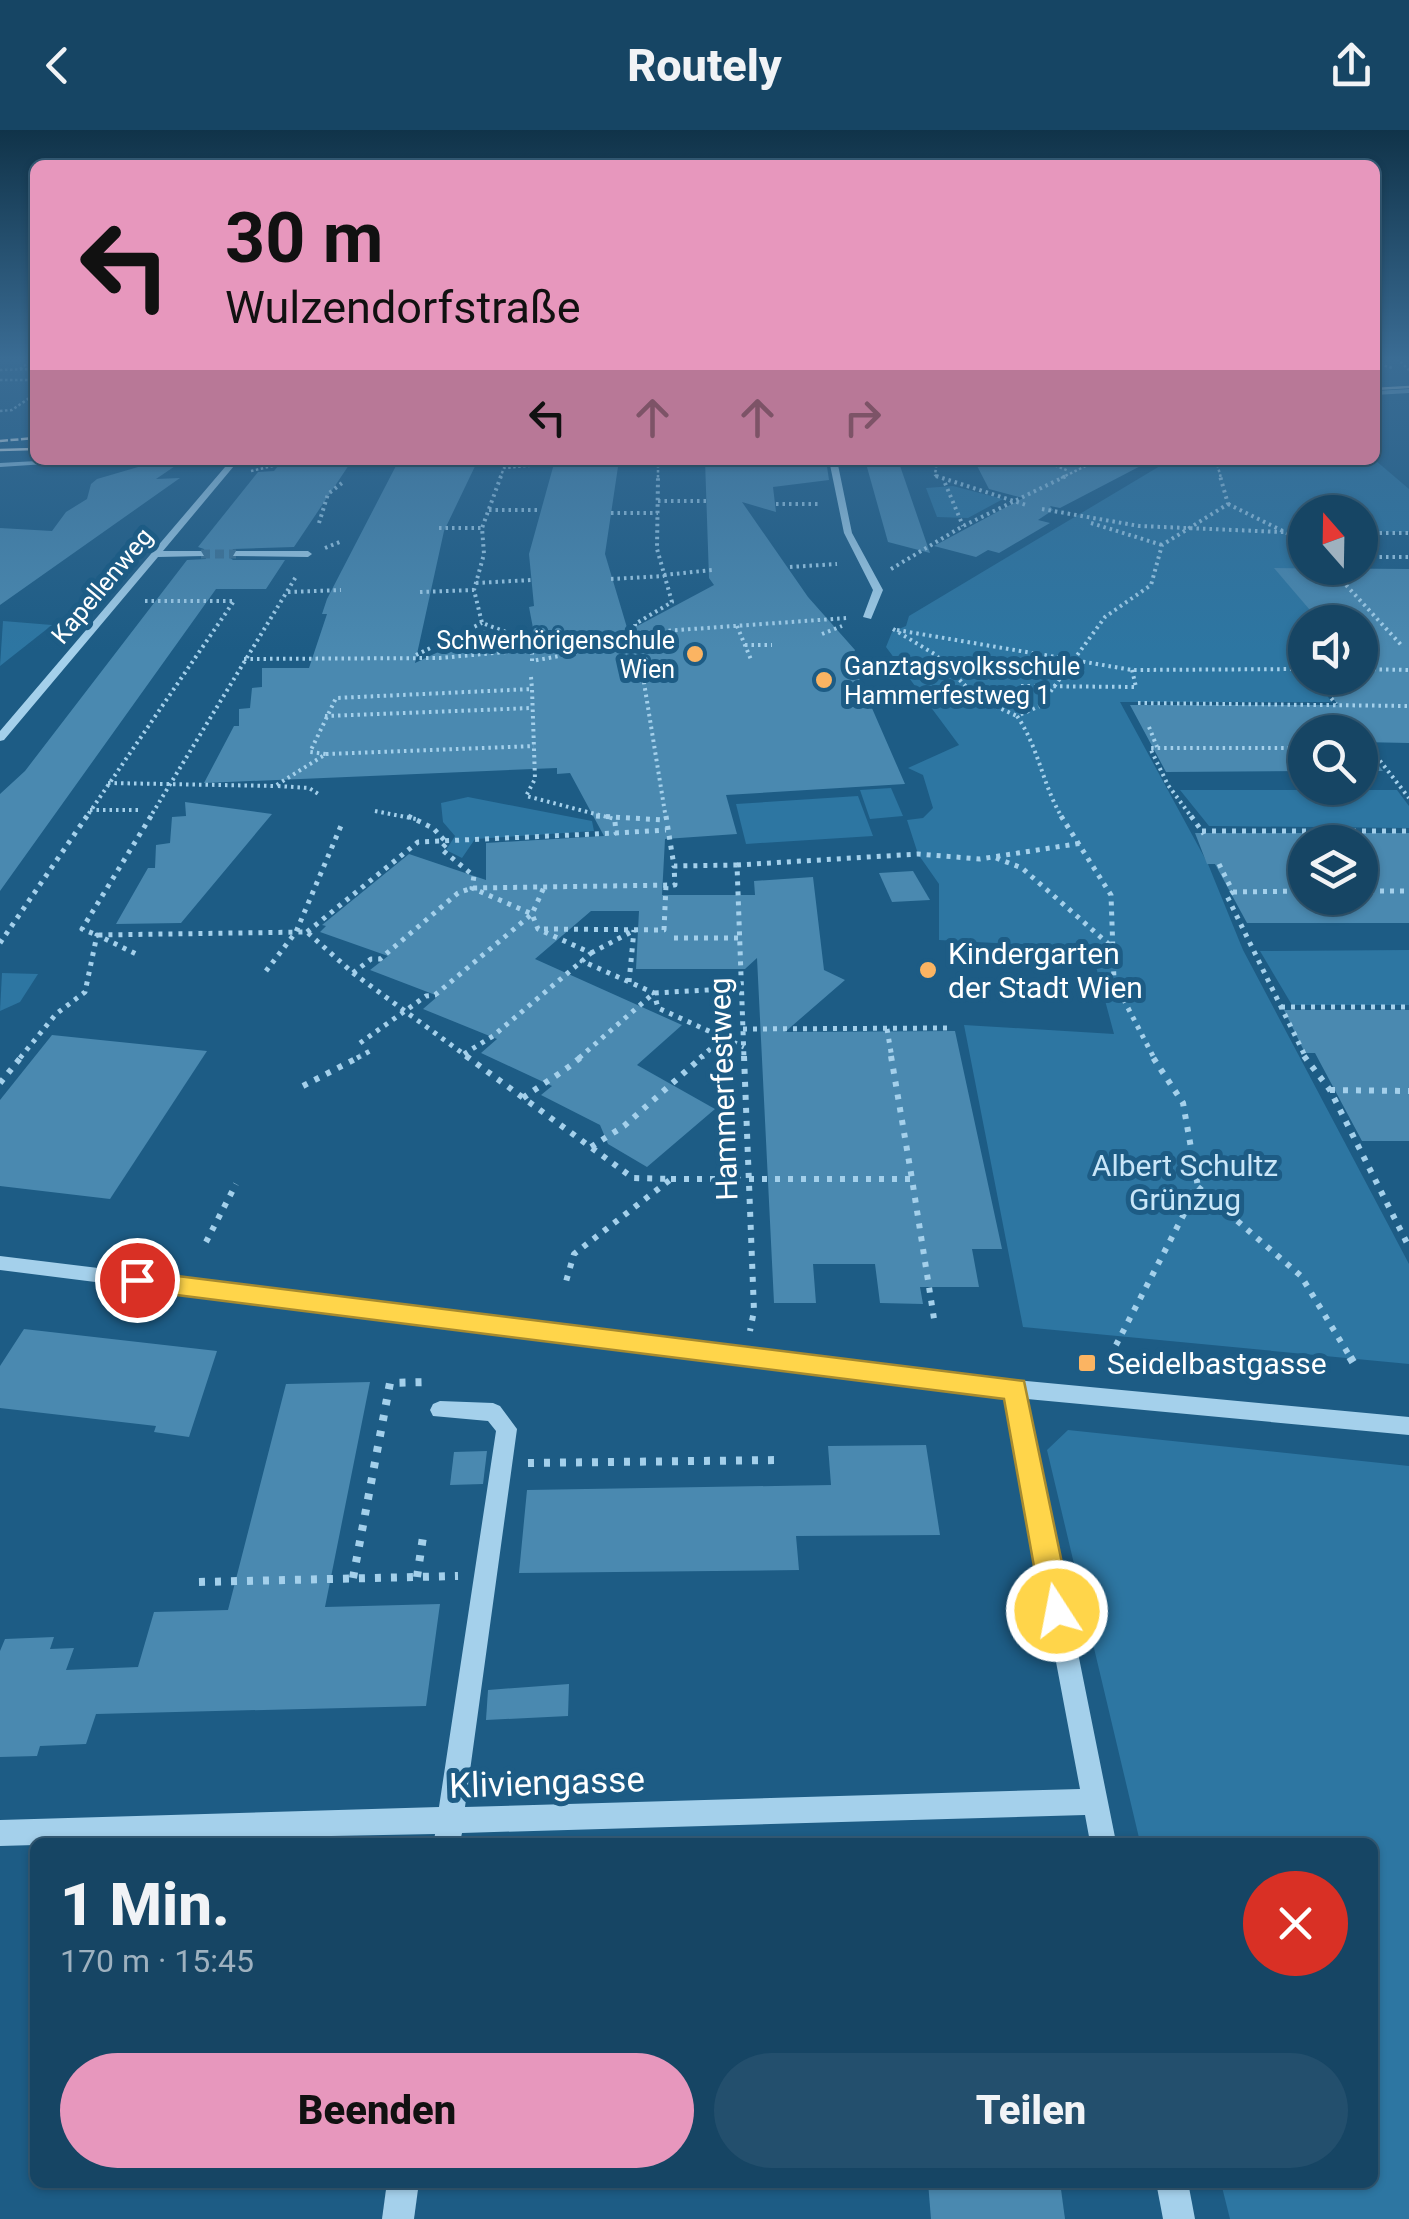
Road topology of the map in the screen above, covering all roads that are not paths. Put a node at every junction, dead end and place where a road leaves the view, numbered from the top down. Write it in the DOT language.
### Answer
graph roads {
  1 [pos="30,457"];
  2 [pos="0,462"];
  3 [pos="231,465"];
  4 [pos="834,465"];
  5 [pos="156,554"];
  6 [pos="201,554"];
  7 [pos="236,554"];
  8 [pos="308,554"];
  9 [pos="868,617"];
  10 [pos="0,738"];
  11 [pos="0,1262"];
  12 [pos="1015,1389"];
  13 [pos="440,1410"];
  14 [pos="1409,1426"];
  15 [pos="1095,1802"];
  16 [pos="449,1831"];
  17 [pos="0,1833"];
  18 [pos="1102,1838"];
  19 [pos="402,2188"];
  20 [pos="1173,2188"];
  21 [pos="398,2219"];
  22 [pos="1180,2219"];
  1 -- 2 [label="street"];
  3 -- 5 [label="street, Kapellenweg"];
  4 -- 9 [label="street"];
  5 -- 6 [label="street"];
  5 -- 10 [label="street, Kapellenweg"];
  7 -- 8 [label="street"];
  11 -- 12 [label="street"];
  12 -- 14 [label="street"];
  12 -- 15 [label="street"];
  13 -- 16 [label="street"];
  15 -- 16 [label="street, Kliviengasse"];
  15 -- 18 [label="street"];
  16 -- 17 [label="street, Kliviengasse"];
  19 -- 21 [label="street"];
  20 -- 22 [label="street"];
}
